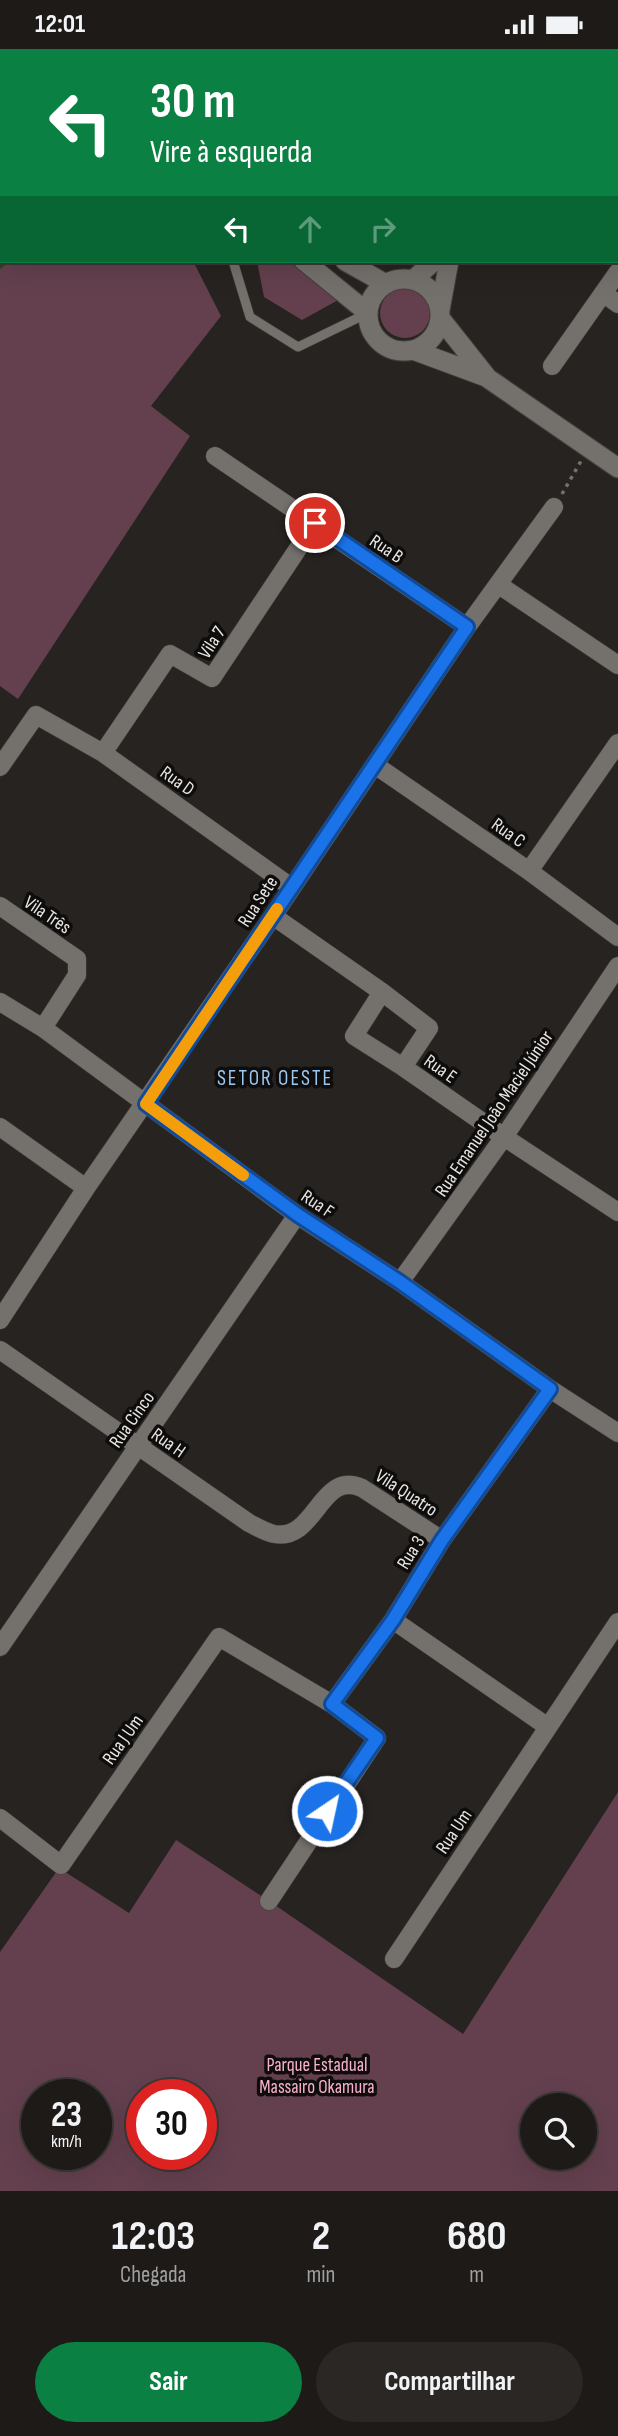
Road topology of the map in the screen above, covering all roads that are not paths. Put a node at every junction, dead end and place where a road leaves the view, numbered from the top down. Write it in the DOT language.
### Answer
graph roads {
  1 [pos="234,263"];
  2 [pos="306,263"];
  3 [pos="349,263"];
  4 [pos="433,263"];
  5 [pos="449,263"];
  6 [pos="618,272"];
  7 [pos="412,280"];
  8 [pos="386,284"];
  9 [pos="610,299"];
  10 [pos="368,313"];
  11 [pos="440,314"];
  12 [pos="413,349"];
  13 [pos="552,366"];
  14 [pos="486,377"];
  15 [pos="215,456"];
  16 [pos="618,468"];
  17 [pos="554,507"];
  18 [pos="315,523"];
  19 [pos="499,585"];
  20 [pos="467,627"];
  21 [pos="618,665"];
  22 [pos="618,743"];
  23 [pos="103,753"];
  24 [pos="374,765"];
  25 [pos="0,768"];
  26 [pos="528,871"];
  27 [pos="292,887"];
  28 [pos="0,906"];
  29 [pos="273,916"];
  30 [pos="618,937"];
  31 [pos="618,966"];
  32 [pos="382,992"];
  33 [pos="0,1002"];
  34 [pos="43,1028"];
  35 [pos="403,1067"];
  36 [pos="146,1104"];
  37 [pos="0,1127"];
  38 [pos="504,1137"];
  39 [pos="86,1188"];
  40 [pos="618,1212"];
  41 [pos="298,1215"];
  42 [pos="400,1282"];
  43 [pos="0,1321"];
  44 [pos="0,1350"];
  45 [pos="550,1389"];
  46 [pos="618,1433"];
  47 [pos="138,1446"];
  48 [pos="284,1535"];
  49 [pos="442,1540"];
  50 [pos="393,1620"];
  51 [pos="618,1622"];
  52 [pos="0,1647"];
  53 [pos="332,1704"];
  54 [pos="548,1727"];
  55 [pos="0,1818"];
  56 [pos="269,1901"];
  57 [pos="394,1959"];
  1 -- 10 [label="lane"];
  2 -- 10 [label="main road"];
  3 -- 8 [label="main road"];
  4 -- 7 [label="main road"];
  5 -- 11 [label="main road"];
  6 -- 9 [label="street"];
  7 -- 8 [label="main road"];
  7 -- 11 [label="main road"];
  8 -- 10 [label="main road"];
  9 -- 13 [label="street"];
  10 -- 12 [label="main road"];
  11 -- 12 [label="main road"];
  11 -- 14 [label="main road"];
  12 -- 14 [label="main road"];
  14 -- 16 [label="main road"];
  15 -- 18 [label="street, Rua B"];
  17 -- 19 [label="street, Rua Sete"];
  18 -- 20 [label="street, Rua B"];
  18 -- 23 [label="street, Vila 7"];
  19 -- 20 [label="street, Rua Sete"];
  19 -- 21 [label="street"];
  20 -- 24 [label="street, Rua Sete"];
  22 -- 26 [label="street"];
  23 -- 25 [label="street, Rua D"];
  23 -- 27 [label="street, Rua D"];
  24 -- 26 [label="street, Rua C"];
  24 -- 27 [label="street, Rua Sete"];
  26 -- 30 [label="street, Rua C"];
  27 -- 29 [label="street, Rua Sete"];
  28 -- 34 [label="street, Vila Três"];
  29 -- 32 [label="street, Rua E"];
  29 -- 36 [label="street, Rua Sete"];
  31 -- 38 [label="street, Rua Emanuel João Maciel Júnior"];
  32 -- 35 [label="street, Rua E"];
  32 -- 35 [label="street"];
  33 -- 34 [label="street, Rua F"];
  34 -- 36 [label="street, Rua F"];
  35 -- 38 [label="street, Rua E"];
  36 -- 39 [label="street, Rua Sete"];
  36 -- 41 [label="street, Rua F"];
  37 -- 39 [label="street"];
  38 -- 40 [label="street, Rua E"];
  38 -- 42 [label="street, Rua Emanuel João Maciel Júnior"];
  39 -- 43 [label="street, Rua Sete"];
  41 -- 42 [label="street, Rua F"];
  41 -- 47 [label="street, Rua Cinco"];
  42 -- 45 [label="street, Rua F"];
  44 -- 47 [label="street, Rua H"];
  45 -- 46 [label="street, Rua F"];
  45 -- 49 [label="street, Rua 3"];
  47 -- 48 [label="street, Rua H"];
  47 -- 52 [label="street, Rua Cinco"];
  48 -- 49 [label="street, Vila Quatro"];
  49 -- 50 [label="street, Rua 3"];
  50 -- 53 [label="street, Rua 3"];
  50 -- 54 [label="street"];
  51 -- 54 [label="street, Rua Um"];
  53 -- 55 [label="street, Rua J Um"];
  53 -- 56 [label="street"];
  54 -- 57 [label="street, Rua Um"];
}
